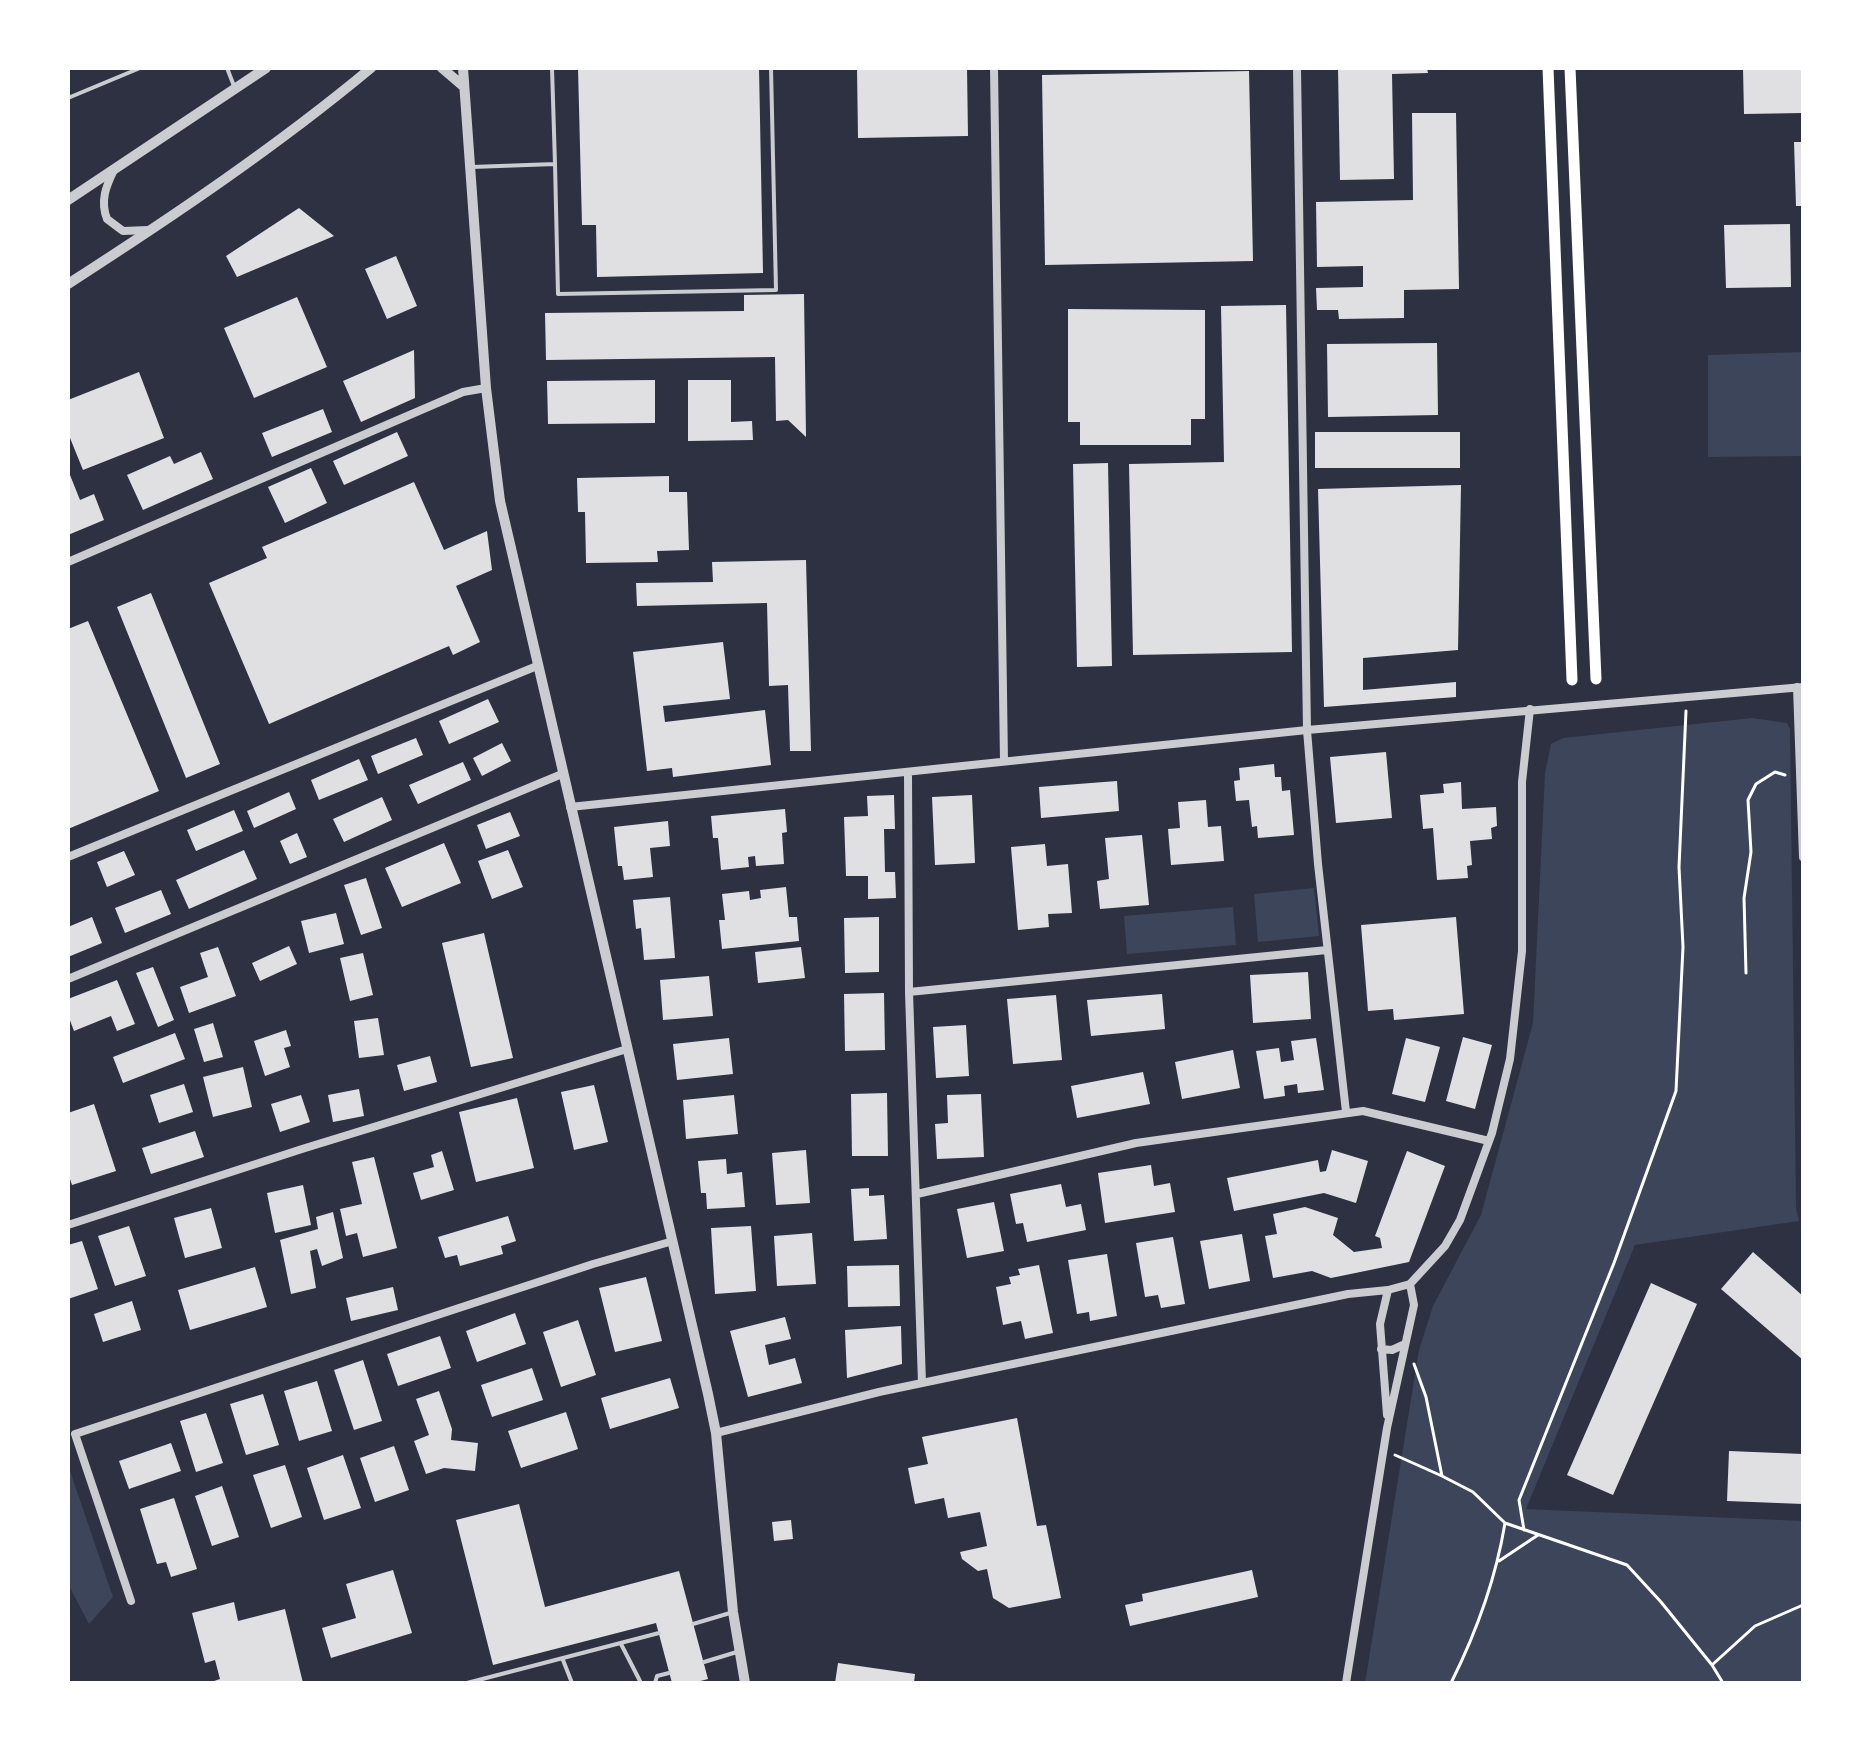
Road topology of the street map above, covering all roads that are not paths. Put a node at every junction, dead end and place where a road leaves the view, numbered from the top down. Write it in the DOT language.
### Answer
graph roads {
  1 [pos="140,68"];
  2 [pos="227,68"];
  3 [pos="266,68"];
  4 [pos="371,68"];
  5 [pos="442,68"];
  6 [pos="463,68"];
  7 [pos="552,68"];
  8 [pos="771,68"];
  9 [pos="994,68"];
  10 [pos="1297,68"];
  11 [pos="1548,68"];
  12 [pos="1570,68"];
  13 [pos="463,86"];
  14 [pos="235,89"];
  15 [pos="68,98"];
  16 [pos="555,164"];
  17 [pos="116,165"];
  18 [pos="470,167"];
  19 [pos="68,200"];
  20 [pos="156,228"];
  21 [pos="68,284"];
  22 [pos="486,388"];
  23 [pos="68,562"];
  24 [pos="537,666"];
  25 [pos="1596,679"];
  26 [pos="1572,680"];
  27 [pos="1800,687"];
  28 [pos="1530,709"];
  29 [pos="1307,730"];
  30 [pos="1004,761"];
  31 [pos="908,773"];
  32 [pos="562,774"];
  33 [pos="570,807"];
  34 [pos="68,857"];
  35 [pos="1803,857"];
  36 [pos="1327,950"];
  37 [pos="68,979"];
  38 [pos="909,992"];
  39 [pos="627,1049"];
  40 [pos="1346,1112"];
  41 [pos="1489,1141"];
  42 [pos="917,1194"];
  43 [pos="68,1225"];
  44 [pos="673,1241"];
  45 [pos="1410,1284"];
  46 [pos="1388,1290"];
  47 [pos="1405,1344"];
  48 [pos="1381,1349"];
  49 [pos="922,1383"];
  50 [pos="1387,1428"];
  51 [pos="72,1432"];
  52 [pos="716,1433"];
  53 [pos="131,1601"];
  54 [pos="733,1612"];
  55 [pos="693,1624"];
  56 [pos="659,1633"];
  57 [pos="621,1644"];
  58 [pos="740,1651"];
  59 [pos="562,1659"];
  60 [pos="704,1662"];
  61 [pos="669,1673"];
  62 [pos="467,1683"];
  63 [pos="572,1683"];
  64 [pos="641,1683"];
  65 [pos="655,1683"];
  66 [pos="745,1683"];
  67 [pos="1346,1683"];
  1 -- 15 [label="lane"];
  2 -- 14 [label="lane"];
  3 -- 14 [label="street"];
  4 -- 20 [label="street"];
  5 -- 13 [label="street"];
  6 -- 13 [label="street"];
  7 -- 16 [label="lane"];
  8 -- 16 [label="lane"];
  9 -- 30 [label="street"];
  10 -- 29 [label="street"];
  11 -- 26 [label="main road"];
  12 -- 25 [label="main road"];
  13 -- 18 [label="street"];
  14 -- 17 [label="street"];
  16 -- 18 [label="lane"];
  17 -- 19 [label="street"];
  17 -- 20 [label="street"];
  18 -- 22 [label="street"];
  20 -- 21 [label="street"];
  22 -- 23 [label="street"];
  22 -- 24 [label="street"];
  24 -- 32 [label="street"];
  24 -- 34 [label="street"];
  27 -- 28 [label="street"];
  27 -- 35 [label="street"];
  28 -- 29 [label="street"];
  28 -- 41 [label="street"];
  29 -- 30 [label="street"];
  29 -- 36 [label="street"];
  30 -- 31 [label="street"];
  31 -- 33 [label="street"];
  31 -- 38 [label="street"];
  32 -- 33 [label="street"];
  32 -- 37 [label="street"];
  33 -- 39 [label="street"];
  36 -- 38 [label="street"];
  36 -- 40 [label="street"];
  38 -- 42 [label="street"];
  39 -- 43 [label="street"];
  39 -- 44 [label="street"];
  40 -- 41 [label="street"];
  40 -- 42 [label="street"];
  41 -- 45 [label="street"];
  42 -- 49 [label="street"];
  44 -- 51 [label="street"];
  44 -- 52 [label="street"];
  45 -- 46 [label="street"];
  45 -- 47 [label="street"];
  46 -- 48 [label="street"];
  46 -- 49 [label="street"];
  47 -- 48 [label="street"];
  47 -- 50 [label="street"];
  48 -- 50 [label="street"];
  49 -- 52 [label="street"];
  50 -- 67 [label="street"];
  51 -- 53 [label="street"];
  52 -- 54 [label="street"];
  54 -- 55 [label="lane"];
  54 -- 58 [label="street"];
  56 -- 57 [label="lane"];
  57 -- 59 [label="lane"];
  57 -- 64 [label="lane"];
  58 -- 60 [label="lane"];
  58 -- 66 [label="street"];
  59 -- 62 [label="lane"];
  59 -- 63 [label="lane"];
  61 -- 65 [label="lane"];
}
